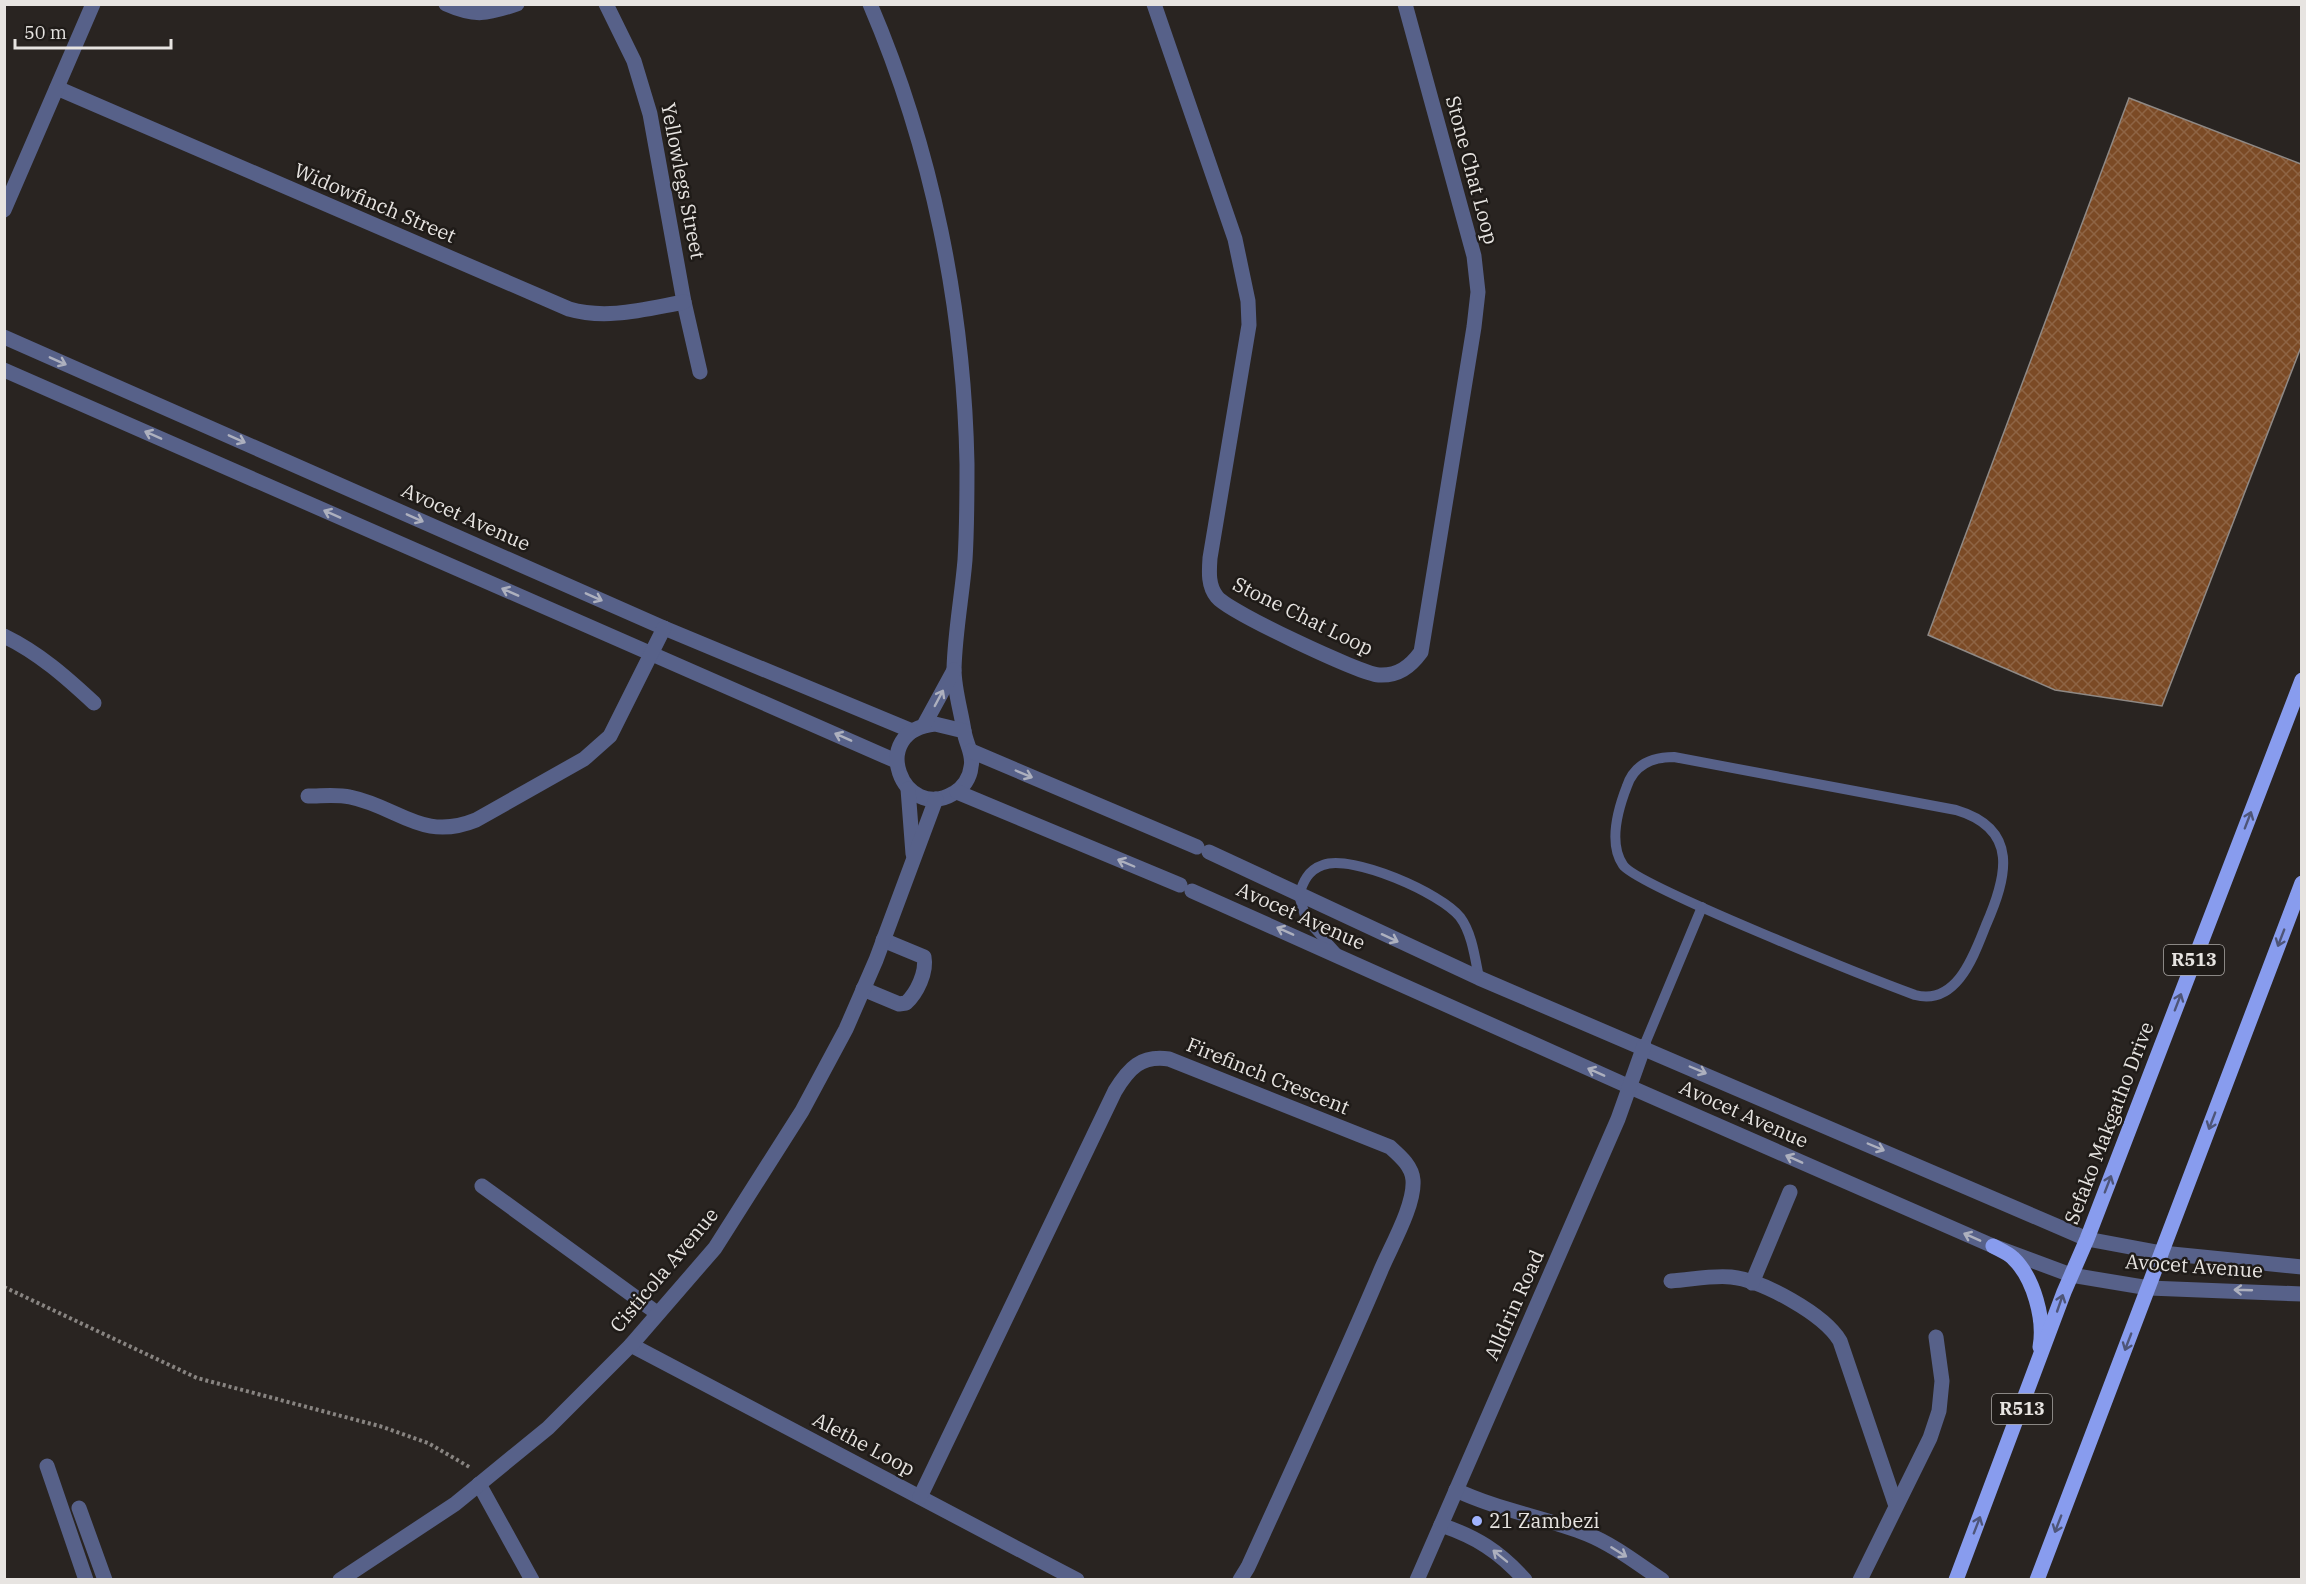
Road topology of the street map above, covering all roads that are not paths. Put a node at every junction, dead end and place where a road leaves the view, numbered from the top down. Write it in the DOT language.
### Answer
graph roads {
  1 [pos="93,4"];
  2 [pos="446,4"];
  3 [pos="517,4"];
  4 [pos="606,4"];
  5 [pos="870,4"];
  6 [pos="1154,4"];
  7 [pos="1405,4"];
  8 [pos="57,88"];
  9 [pos="4,210"];
  10 [pos="684,302"];
  11 [pos="4,338"];
  12 [pos="4,370"];
  13 [pos="700,372"];
  14 [pos="664,628"];
  15 [pos="4,636"];
  16 [pos="653,654"];
  17 [pos="954,670"];
  18 [pos="2301,680"];
  19 [pos="94,704"];
  20 [pos="918,728"];
  21 [pos="964,731"];
  22 [pos="970,752"];
  23 [pos="897,761"];
  24 [pos="908,789"];
  25 [pos="957,792"];
  26 [pos="308,796"];
  27 [pos="936,799"];
  28 [pos="913,857"];
  29 [pos="2301,883"];
  30 [pos="1299,896"];
  31 [pos="1702,906"];
  32 [pos="883,940"];
  33 [pos="1338,955"];
  34 [pos="1479,978"];
  35 [pos="863,989"];
  36 [pos="1644,1046"];
  37 [pos="1630,1088"];
  38 [pos="482,1186"];
  39 [pos="1791,1192"];
  40 [pos="2087,1239"];
  41 [pos="1993,1246"];
  42 [pos="2162,1253"];
  43 [pos="2301,1267"];
  44 [pos="2071,1275"];
  45 [pos="1671,1281"];
  46 [pos="1752,1283"];
  47 [pos="2149,1288"];
  48 [pos="2301,1294"];
  49 [pos="657,1313"];
  50 [pos="1936,1337"];
  51 [pos="631,1345"];
  52 [pos="2032,1383"];
  53 [pos="47,1466"];
  54 [pos="483,1481"];
  55 [pos="1456,1490"];
  56 [pos="921,1497"];
  57 [pos="1895,1503"];
  58 [pos="79,1508"];
  59 [pos="1441,1525"];
  60 [pos="86,1580"];
  61 [pos="105,1580"];
  62 [pos="340,1580"];
  63 [pos="532,1580"];
  64 [pos="1077,1580"];
  65 [pos="1240,1580"];
  66 [pos="1417,1580"];
  67 [pos="1525,1580"];
  68 [pos="1662,1580"];
  69 [pos="1860,1580"];
  70 [pos="1956,1580"];
  71 [pos="2037,1580"];
  1 -- 8 [label="street"];
  2 -- 3 [label="street"];
  4 -- 10 [label="street, Yellowlegs Street"];
  5 -- 17 [label="street"];
  6 -- 7 [label="street, Stone Chat Loop"];
  8 -- 9 [label="street"];
  8 -- 10 [label="street, Widowfinch Street"];
  10 -- 13 [label="street, Yellowlegs Street"];
  11 -- 14 [label="street, Avocet Avenue, one-way"];
  16 -- 12 [label="street, one-way"];
  14 -- 16 [label="street"];
  14 -- 20 [label="street, Avocet Avenue"];
  15 -- 19 [label="street"];
  23 -- 16 [label="street, one-way"];
  16 -- 26 [label="street"];
  20 -- 17 [label="street, one-way"];
  17 -- 21 [label="street"];
  40 -- 18 [label="main road, Sefako Makgatho Drive / R513, one-way"];
  20 -- 21 [label="street"];
  20 -- 23 [label="street"];
  21 -- 22 [label="street"];
  22 -- 25 [label="street"];
  22 -- 30 [label="street, Avocet Avenue, one-way"];
  23 -- 24 [label="street"];
  24 -- 27 [label="street"];
  24 -- 28 [label="street, Cisticola Avenue"];
  25 -- 27 [label="street"];
  33 -- 25 [label="street, Avocet Avenue, one-way"];
  27 -- 28 [label="street, Cisticola Avenue"];
  28 -- 32 [label="street, Cisticola Avenue"];
  29 -- 42 [label="main road, one-way"];
  30 -- 33 [label="lane"];
  30 -- 34 [label="street, Avocet Avenue, one-way"];
  30 -- 34 [label="lane"];
  31 -- 31 [label="lane"];
  31 -- 36 [label="lane"];
  32 -- 35 [label="street, Cisticola Avenue"];
  32 -- 35 [label="street"];
  37 -- 33 [label="street, Avocet Avenue, one-way"];
  34 -- 36 [label="street, Avocet Avenue"];
  35 -- 49 [label="street, Cisticola Avenue"];
  36 -- 37 [label="street, Alldrin Road"];
  36 -- 40 [label="street, Avocet Avenue, one-way"];
  41 -- 37 [label="street, Avocet Avenue, one-way"];
  37 -- 55 [label="street, Alldrin Road"];
  38 -- 49 [label="street"];
  39 -- 46 [label="street"];
  40 -- 42 [label="street, Avocet Avenue"];
  40 -- 44 [label="main road, Sefako Makgatho Drive / R513"];
  41 -- 44 [label="street, Avocet Avenue"];
  41 -- 52 [label="main road"];
  42 -- 43 [label="street, Avocet Avenue"];
  42 -- 47 [label="main road"];
  44 -- 47 [label="street, Avocet Avenue"];
  52 -- 44 [label="main road, Sefako Makgatho Drive / R513, one-way"];
  45 -- 46 [label="street"];
  46 -- 57 [label="street"];
  48 -- 47 [label="street, Avocet Avenue, one-way"];
  47 -- 71 [label="main road, one-way"];
  49 -- 51 [label="street, Cisticola Avenue"];
  50 -- 57 [label="street"];
  51 -- 54 [label="street, Cisticola Avenue"];
  51 -- 56 [label="street, Alethe Loop"];
  70 -- 52 [label="main road, Sefako Makgatho Drive / R513, one-way"];
  53 -- 60 [label="street"];
  54 -- 62 [label="street, Cisticola Avenue"];
  54 -- 63 [label="street"];
  55 -- 59 [label="street, Alldrin Road"];
  55 -- 68 [label="street, one-way"];
  56 -- 64 [label="street, Alethe Loop"];
  56 -- 65 [label="street, Firefinch Crescent"];
  57 -- 69 [label="street"];
  58 -- 61 [label="street"];
  59 -- 66 [label="street, Alldrin Road"];
  67 -- 59 [label="street, one-way"];
}
